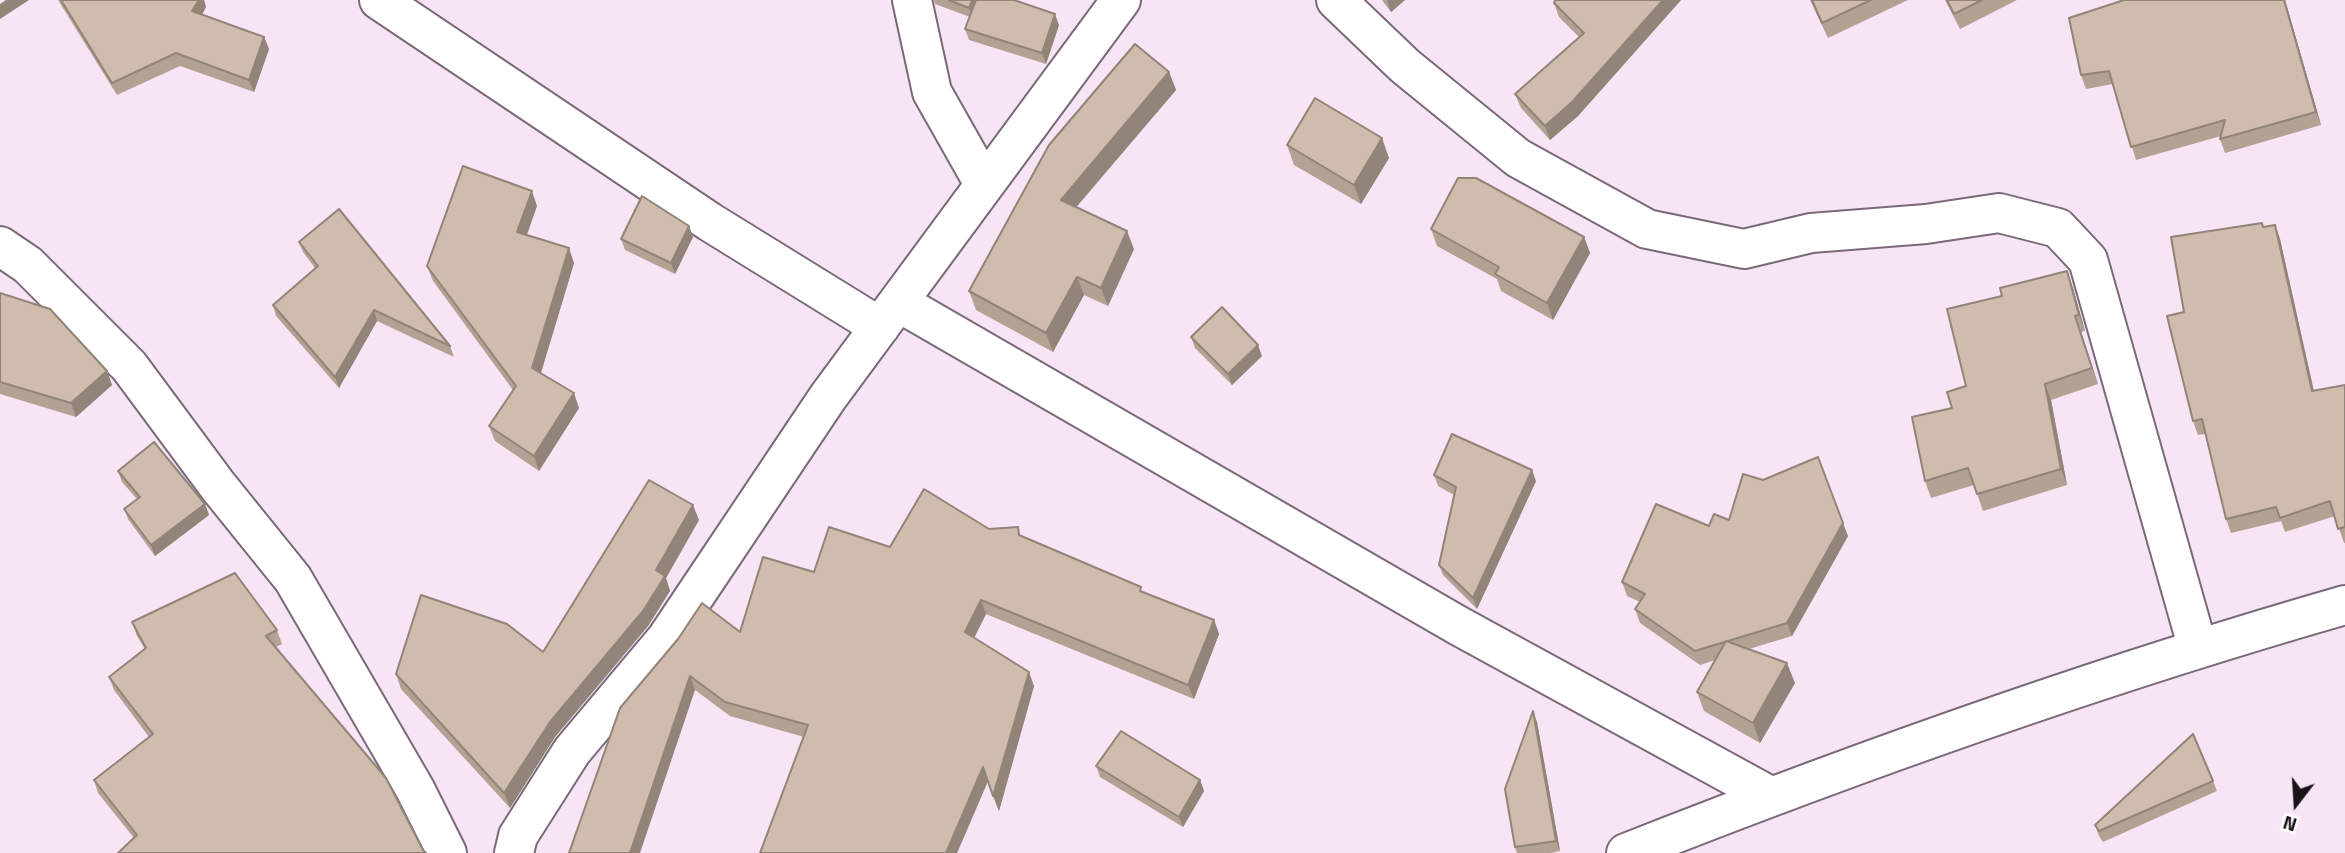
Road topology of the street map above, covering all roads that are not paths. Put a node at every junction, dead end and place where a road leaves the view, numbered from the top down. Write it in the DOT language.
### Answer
graph roads {
  1 [pos="379,0"];
  2 [pos="912,0"];
  3 [pos="1121,0"];
  4 [pos="1336,0"];
  5 [pos="984,184"];
  6 [pos="0,246"];
  7 [pos="889,315"];
  8 [pos="2345,605"];
  9 [pos="2198,649"];
  10 [pos="1770,796"];
  11 [pos="447,853"];
  12 [pos="514,853"];
  13 [pos="1626,853"];
  1 -- 7 [label="street"];
  2 -- 5 [label="street"];
  3 -- 5 [label="street"];
  4 -- 9 [label="street"];
  5 -- 7 [label="street"];
  6 -- 11 [label="street"];
  7 -- 10 [label="street"];
  7 -- 12 [label="street"];
  8 -- 9 [label="street"];
  9 -- 10 [label="street"];
  10 -- 13 [label="street"];
}
